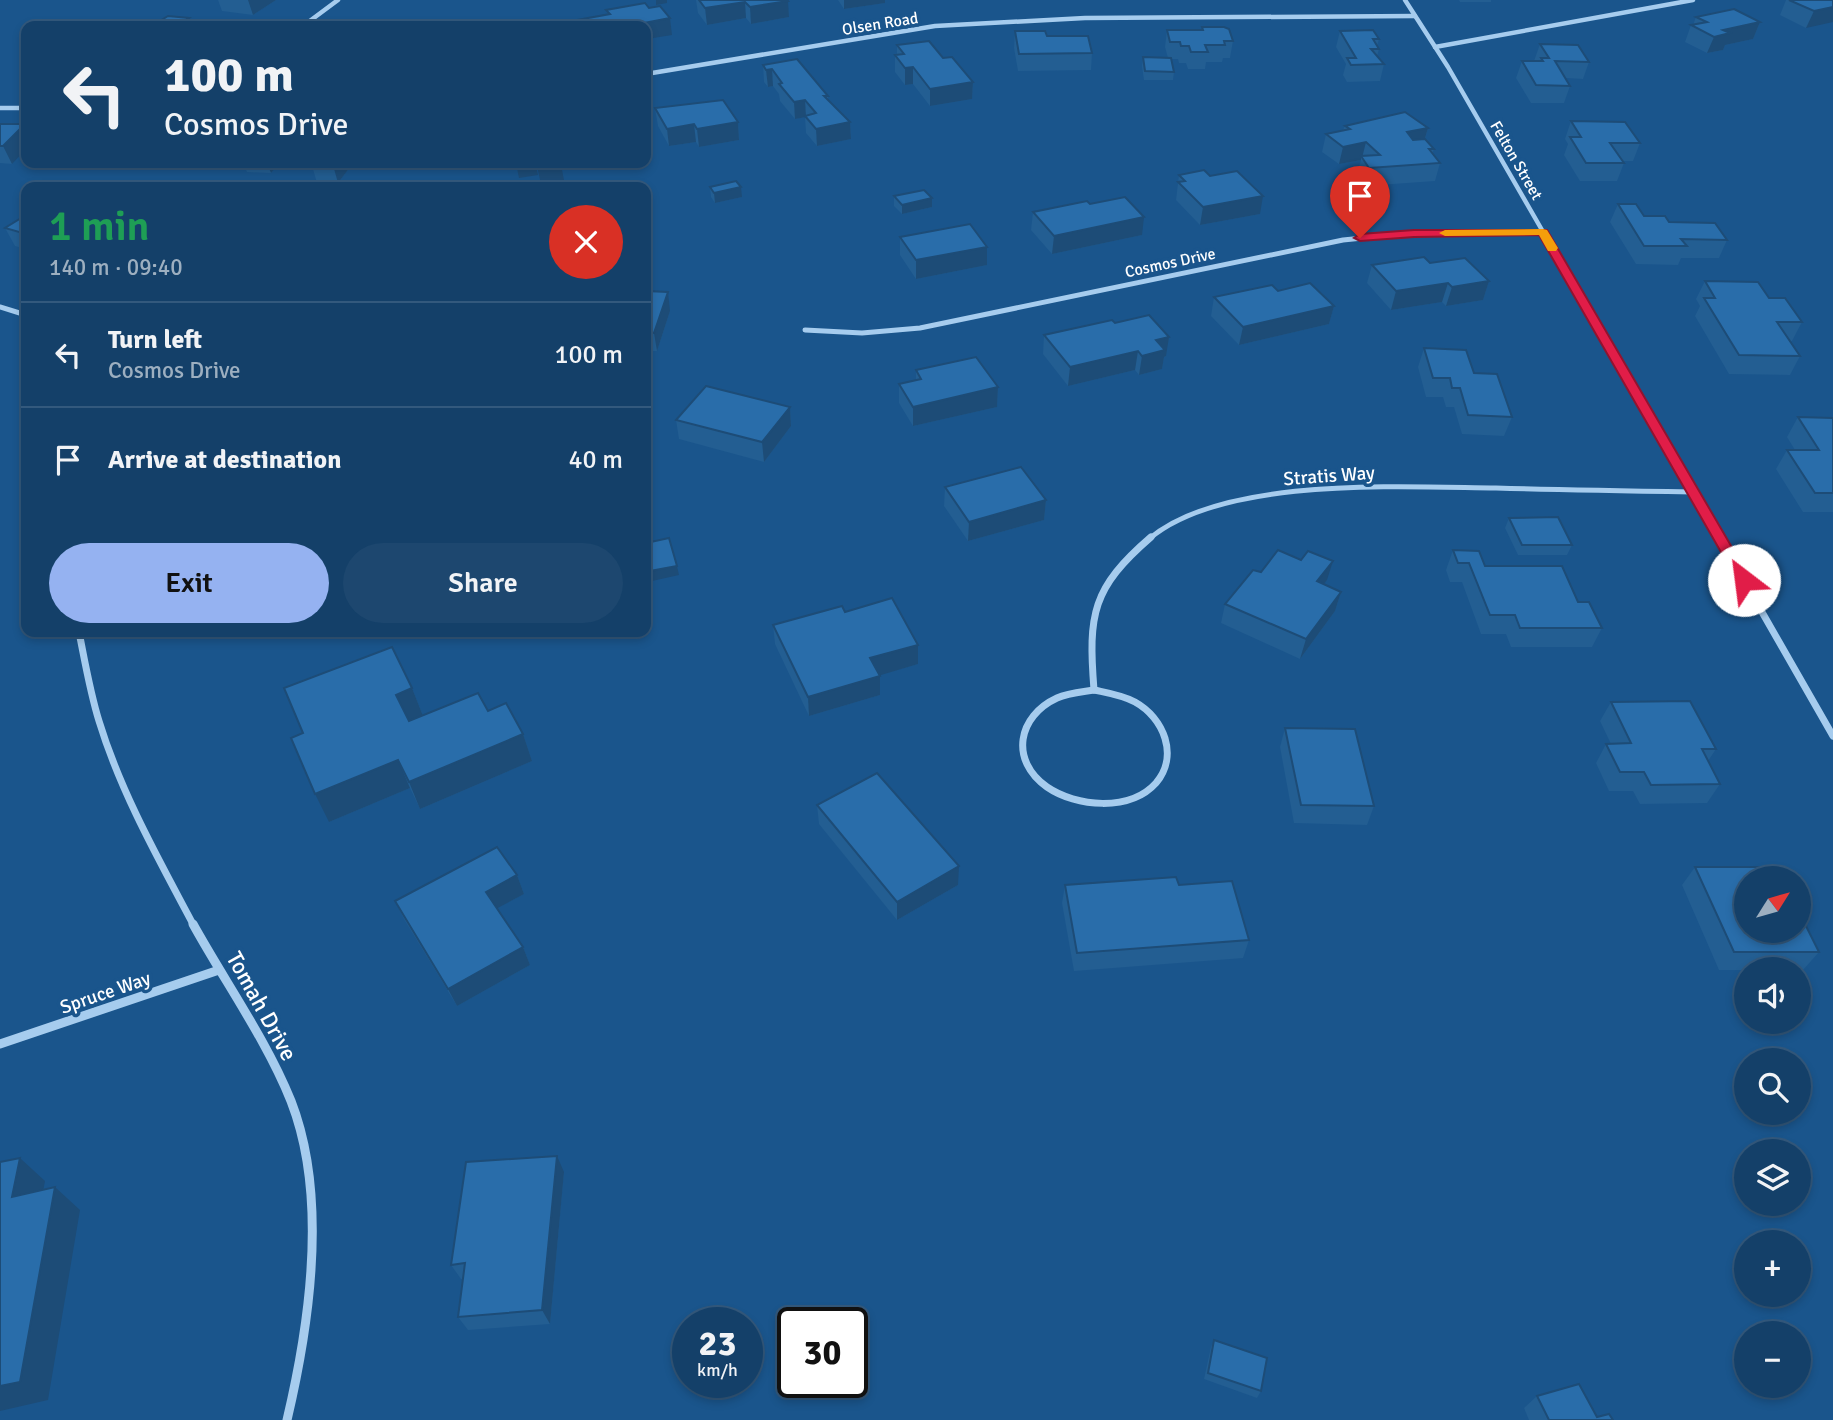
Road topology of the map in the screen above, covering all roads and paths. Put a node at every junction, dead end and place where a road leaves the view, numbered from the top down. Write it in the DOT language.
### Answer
graph roads {
  1 [pos="338,0"];
  2 [pos="1405,0"];
  3 [pos="1693,0"];
  4 [pos="1415,16"];
  5 [pos="310,21"];
  6 [pos="1435,47"];
  7 [pos="651,73"];
  8 [pos="0,108"];
  9 [pos="21,108"];
  10 [pos="1543,232"];
  11 [pos="0,307"];
  12 [pos="21,313"];
  13 [pos="805,330"];
  14 [pos="1693,492"];
  15 [pos="80,637"];
  16 [pos="1094,690"];
  17 [pos="1833,736"];
  18 [pos="219,970"];
  19 [pos="0,1044"];
  20 [pos="287,1420"];
  1 -- 5 [label="street"];
  2 -- 4 [label="street, Felton Street"];
  3 -- 6 [label="street"];
  4 -- 6 [label="street, Felton Street"];
  4 -- 7 [label="street, Olsen Road"];
  6 -- 10 [label="street, Felton Street"];
  8 -- 9 [label="street"];
  10 -- 13 [label="street, Cosmos Drive"];
  10 -- 14 [label="street, Felton Street"];
  11 -- 12 [label="street"];
  14 -- 16 [label="street, Stratis Way"];
  14 -- 17 [label="street, Felton Street"];
  15 -- 18 [label="street, Tomah Drive"];
  16 -- 16 [label="street"];
  18 -- 19 [label="street, Spruce Way"];
  18 -- 20 [label="street, Tomah Drive"];
}
